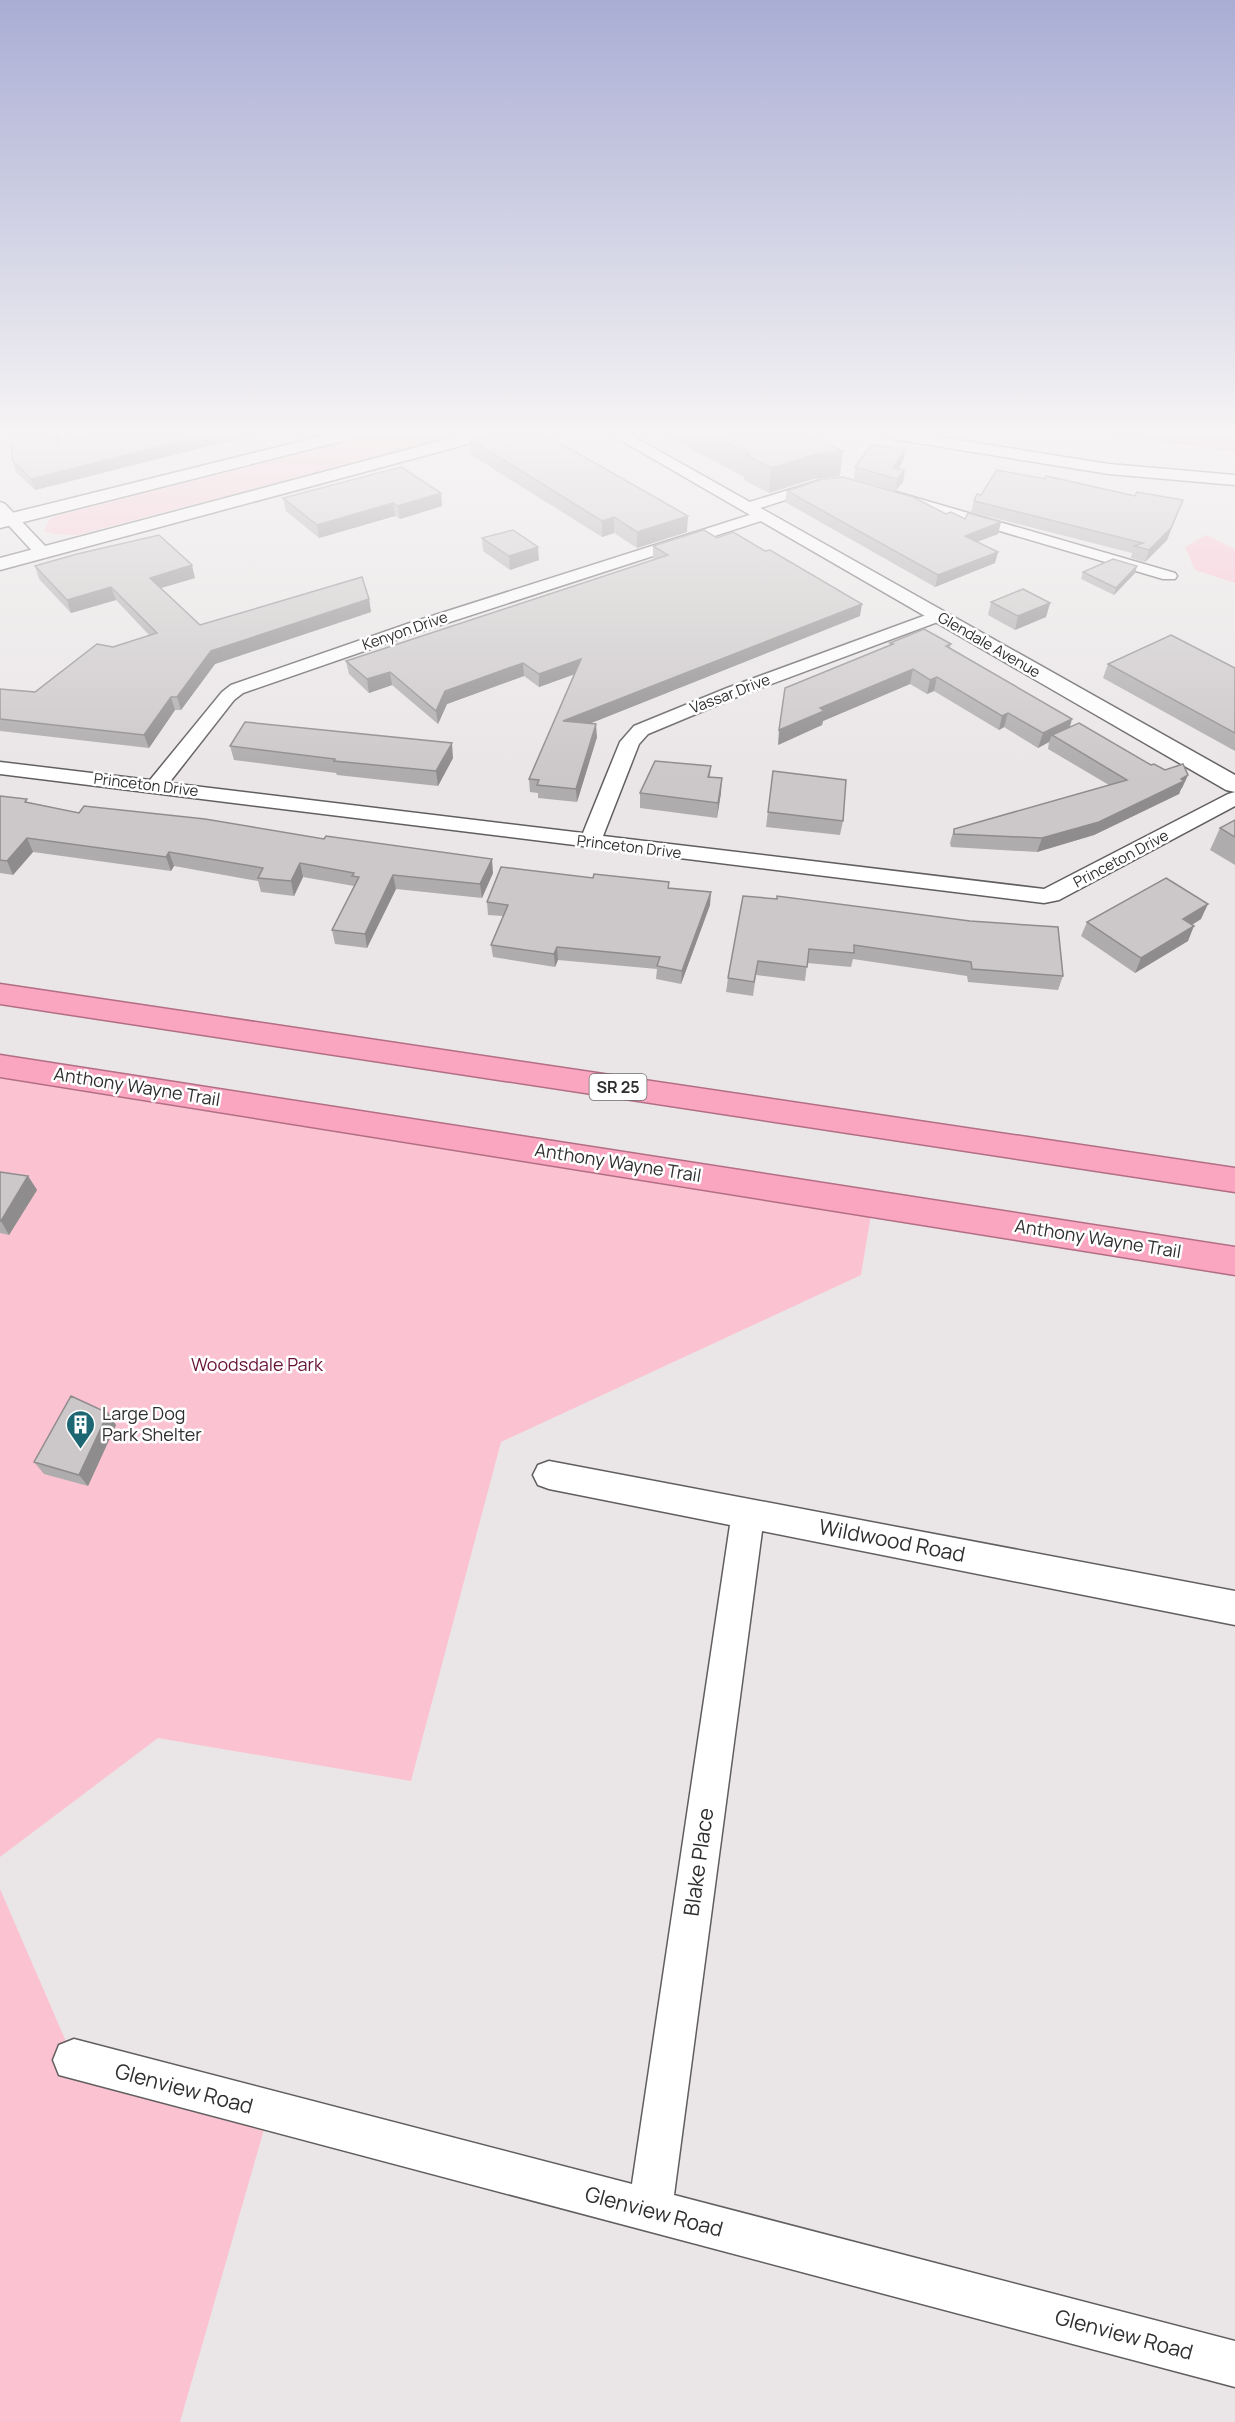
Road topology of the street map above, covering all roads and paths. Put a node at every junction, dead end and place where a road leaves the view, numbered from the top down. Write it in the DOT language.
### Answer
graph roads {
  1 [pos="37,547"];
  2 [pos="60,547"];
  3 [pos="650,547"];
  4 [pos="817,547"];
  5 [pos="1069,547"];
  6 [pos="42,552"];
  7 [pos="0,564"];
  8 [pos="1169,576"];
  9 [pos="937,616"];
  10 [pos="0,768"];
  11 [pos="1235,785"];
  12 [pos="156,786"];
  13 [pos="1235,798"];
  14 [pos="590,842"];
  15 [pos="0,994"];
  16 [pos="0,1066"];
  17 [pos="1235,1180"];
  18 [pos="1155,1248"];
  19 [pos="1235,1261"];
  20 [pos="1235,1266"];
  21 [pos="549,1475"];
  22 [pos="748,1513"];
  23 [pos="1235,1608"];
  24 [pos="74,2060"];
  25 [pos="650,2211"];
  26 [pos="1235,2364"];
  1 -- 6 [label="street"];
  2 -- 6 [label="street"];
  3 -- 12 [label="street, Kenyon Drive"];
  4 -- 9 [label="street, Glendale Avenue"];
  5 -- 8 [label="street"];
  6 -- 7 [label="street"];
  9 -- 11 [label="street, Glendale Avenue"];
  9 -- 14 [label="street, Vassar Drive"];
  10 -- 12 [label="street, Princeton Drive"];
  12 -- 14 [label="street, Princeton Drive"];
  13 -- 14 [label="street, Princeton Drive"];
  15 -- 17 [label="highway, SR 25"];
  16 -- 18 [label="highway, Anthony Wayne Trail"];
  18 -- 19 [label="highway, Anthony Wayne Trail"];
  18 -- 20 [label="highway"];
  21 -- 22 [label="street, Wildwood Road"];
  22 -- 23 [label="street, Wildwood Road"];
  22 -- 25 [label="street, Blake Place"];
  24 -- 25 [label="street, Glenview Road"];
  25 -- 26 [label="street, Glenview Road"];
}
